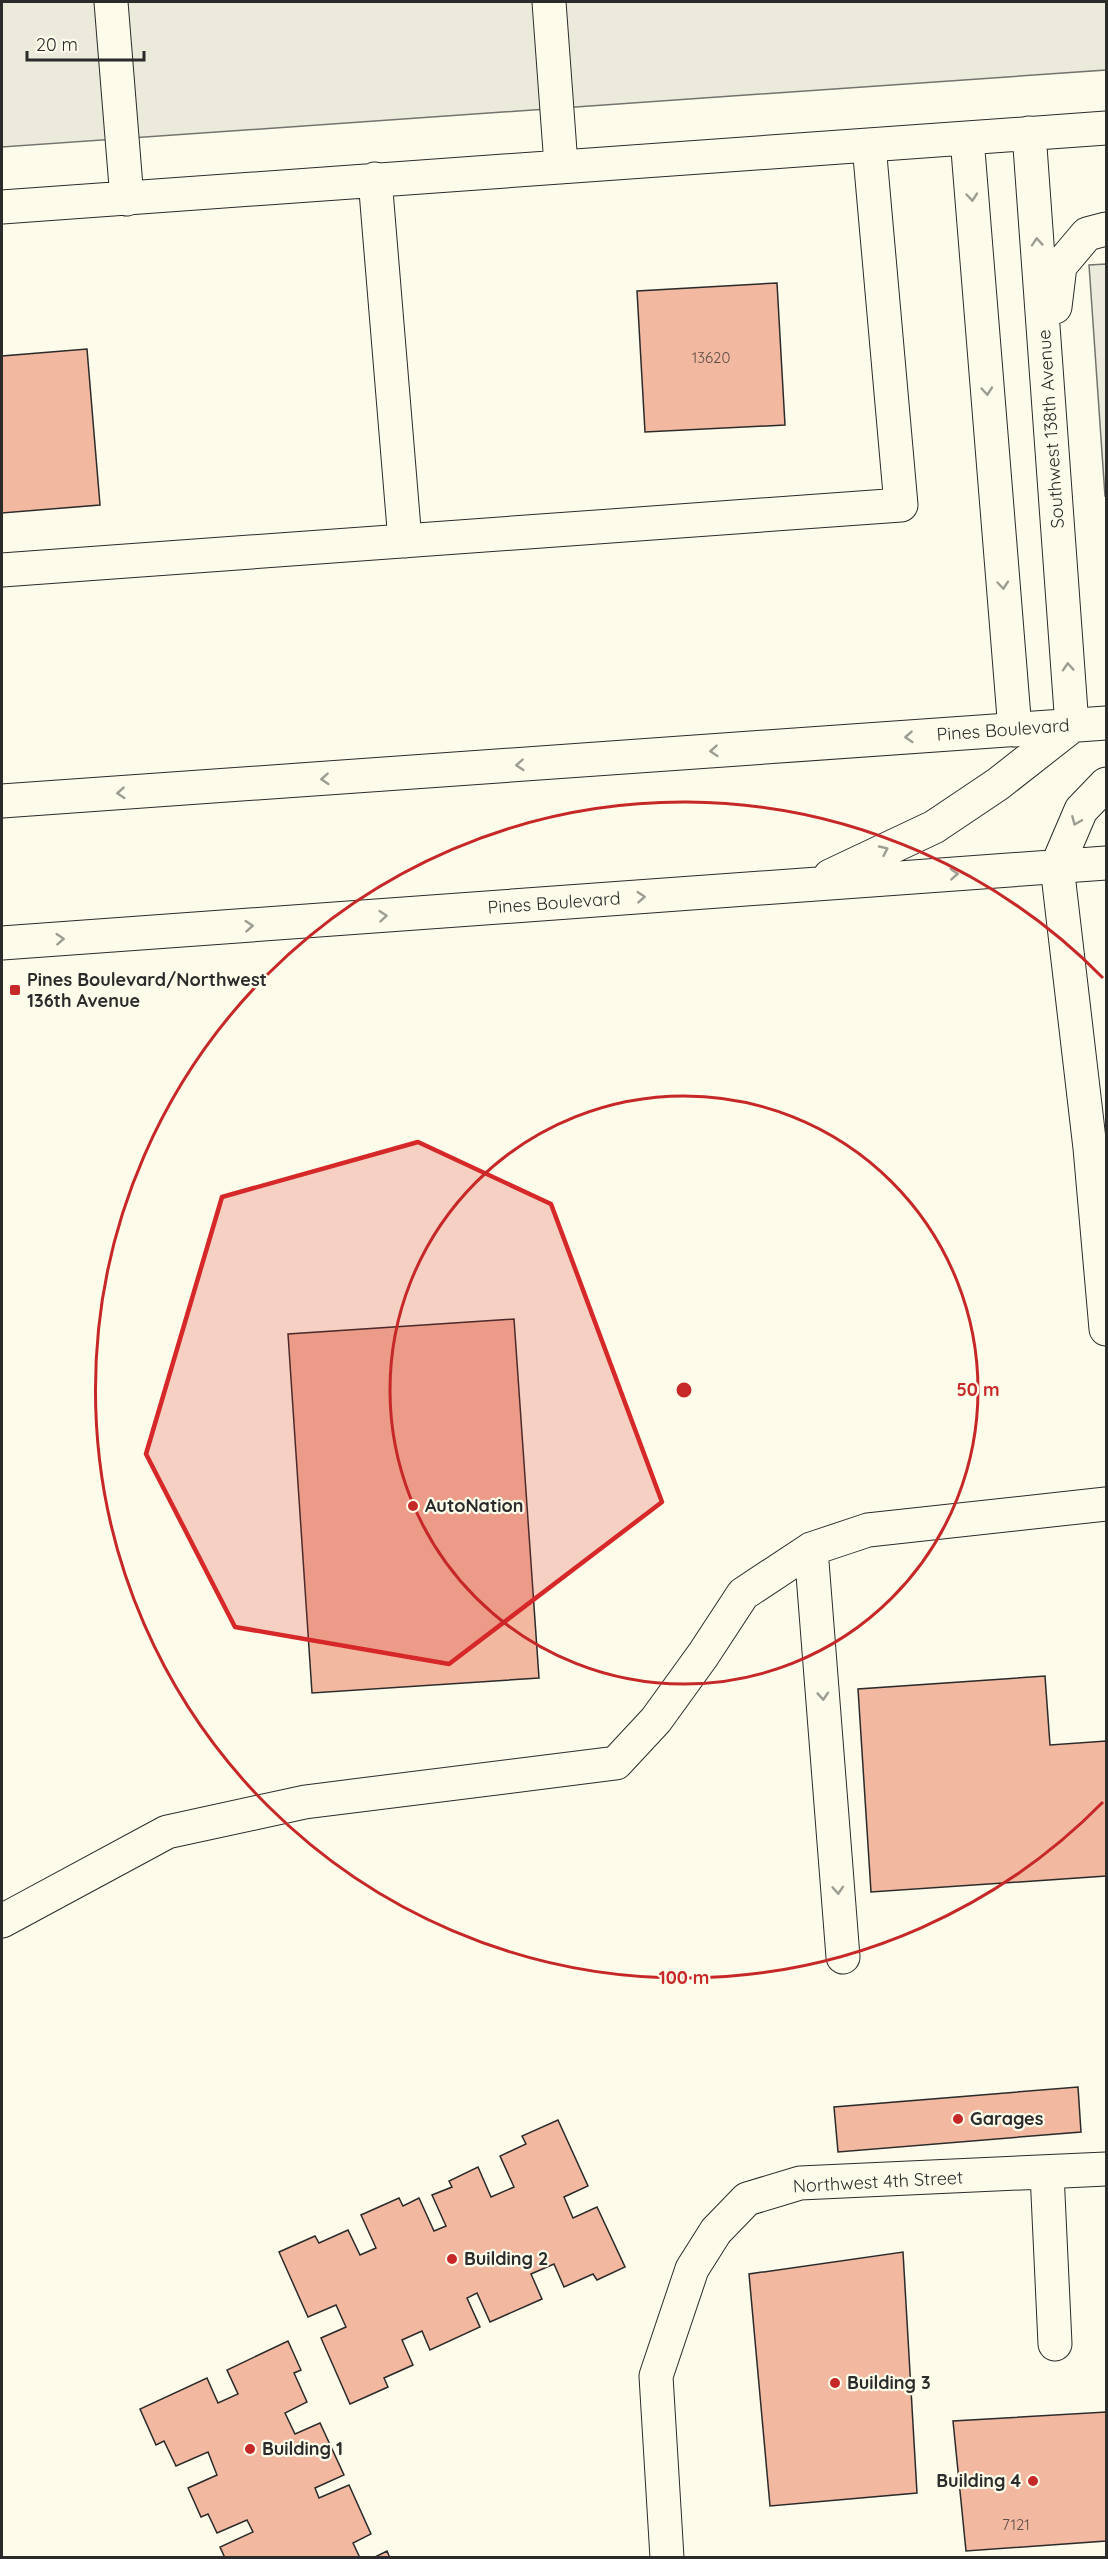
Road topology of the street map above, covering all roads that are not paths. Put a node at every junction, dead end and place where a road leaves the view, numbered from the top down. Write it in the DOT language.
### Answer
graph roads {
  1 [pos="111,2"];
  2 [pos="549,2"];
  3 [pos="1107,128"];
  4 [pos="1029,133"];
  5 [pos="967,138"];
  6 [pos="869,145"];
  7 [pos="561,165"];
  8 [pos="375,179"];
  9 [pos="127,199"];
  10 [pos="2,207"];
  11 [pos="1107,229"];
  12 [pos="1046,368"];
  13 [pos="405,541"];
  14 [pos="2,570"];
  15 [pos="1107,723"];
  16 [pos="1072,726"];
  17 [pos="1015,729"];
  18 [pos="1107,784"];
  19 [pos="2,801"];
  20 [pos="1107,863"];
  21 [pos="1057,866"];
  22 [pos="812,884"];
  23 [pos="2,943"];
  24 [pos="1107,1329"];
  25 [pos="1107,1504"];
  26 [pos="811,1549"];
  27 [pos="2,1921"];
  28 [pos="843,1957"];
  29 [pos="1107,2169"];
  30 [pos="1047,2173"];
  31 [pos="1055,2344"];
  32 [pos="667,2558"];
  1 -- 9 [label="main road"];
  2 -- 7 [label="main road"];
  3 -- 4 [label="main road"];
  4 -- 5 [label="main road"];
  12 -- 4 [label="main road, Southwest 138th Avenue, one-way"];
  5 -- 6 [label="main road"];
  5 -- 17 [label="main road, one-way"];
  6 -- 7 [label="main road"];
  6 -- 13 [label="main road"];
  7 -- 8 [label="main road"];
  8 -- 9 [label="main road"];
  8 -- 13 [label="main road"];
  9 -- 10 [label="main road"];
  11 -- 12 [label="main road"];
  16 -- 12 [label="main road, Southwest 138th Avenue, one-way"];
  13 -- 14 [label="main road"];
  15 -- 16 [label="main road, Pines Boulevard"];
  16 -- 17 [label="main road, Pines Boulevard"];
  22 -- 16 [label="main road, one-way"];
  17 -- 19 [label="main road, Pines Boulevard, one-way"];
  18 -- 21 [label="main road, one-way"];
  20 -- 21 [label="main road, Pines Boulevard"];
  22 -- 21 [label="main road, Pines Boulevard, one-way"];
  21 -- 24 [label="main road"];
  23 -- 22 [label="main road, Pines Boulevard, one-way"];
  25 -- 26 [label="main road"];
  26 -- 27 [label="main road"];
  26 -- 28 [label="main road, one-way"];
  29 -- 30 [label="main road, Northwest 4th Street"];
  30 -- 31 [label="main road"];
  30 -- 32 [label="main road, Northwest 4th Street"];
}
